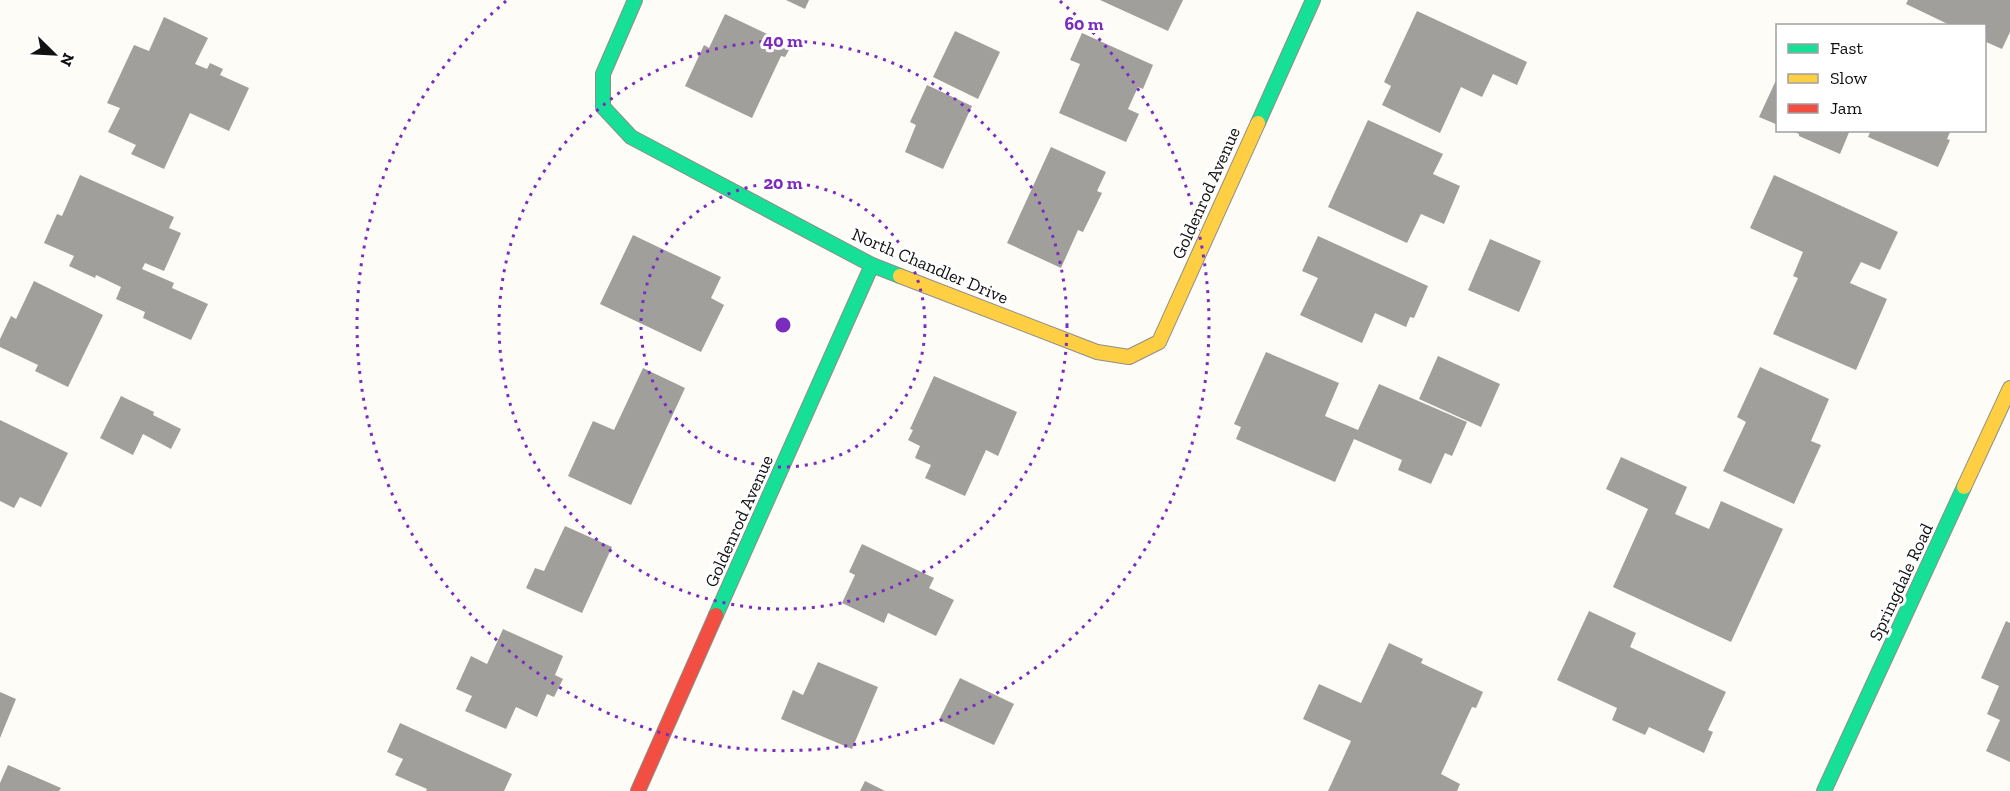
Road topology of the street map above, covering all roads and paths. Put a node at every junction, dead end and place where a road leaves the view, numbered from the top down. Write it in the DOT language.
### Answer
graph roads {
  1 [pos="635,0"];
  2 [pos="1313,0"];
  3 [pos="872,265"];
  4 [pos="1097,352"];
  5 [pos="2010,388"];
  6 [pos="638,791"];
  7 [pos="1824,791"];
  1 -- 3 [label="street, North Chandler Drive"];
  2 -- 4 [label="street, Goldenrod Avenue"];
  3 -- 4 [label="street, North Chandler Drive"];
  3 -- 6 [label="street, Goldenrod Avenue"];
  5 -- 7 [label="street, Springdale Road"];
}
